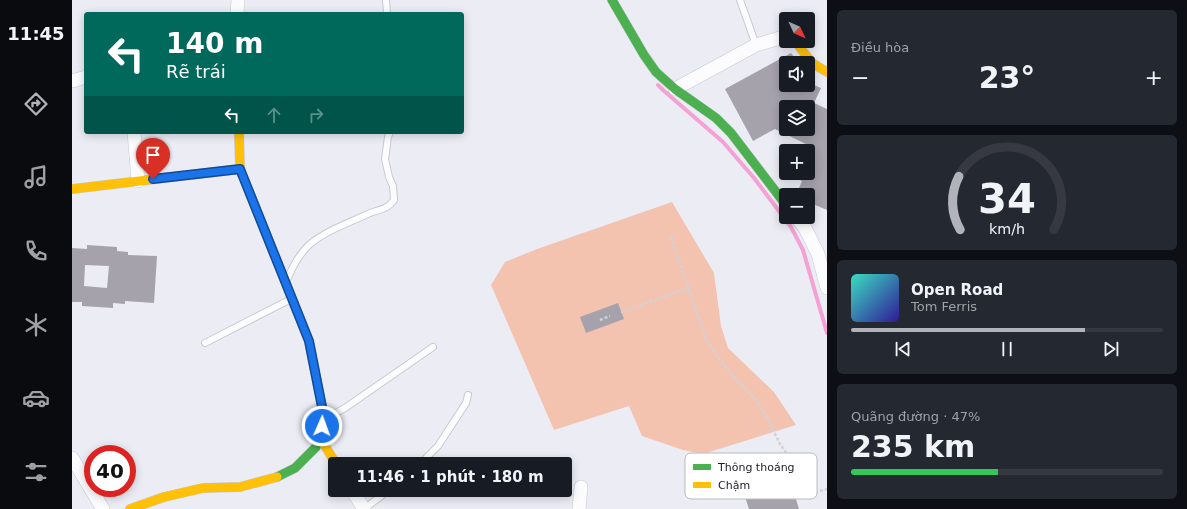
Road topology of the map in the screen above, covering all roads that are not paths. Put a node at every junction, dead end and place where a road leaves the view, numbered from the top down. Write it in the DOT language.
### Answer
graph roads {
  1 [pos="238,0"];
  2 [pos="386,0"];
  3 [pos="612,0"];
  4 [pos="740,0"];
  5 [pos="237,12"];
  6 [pos="387,12"];
  7 [pos="779,38"];
  8 [pos="756,45"];
  9 [pos="800,48"];
  10 [pos="827,72"];
  11 [pos="84,78"];
  12 [pos="72,81"];
  13 [pos="675,89"];
  14 [pos="134,134"];
  15 [pos="238,134"];
  16 [pos="389,134"];
  17 [pos="240,169"];
  18 [pos="138,181"];
  19 [pos="72,189"];
  20 [pos="779,196"];
  21 [pos="802,224"];
  22 [pos="286,283"];
  23 [pos="827,288"];
  24 [pos="292,299"];
  25 [pos="205,343"];
  26 [pos="433,347"];
  27 [pos="468,395"];
  28 [pos="324,417"];
  29 [pos="319,436"];
  30 [pos="332,457"];
  31 [pos="427,457"];
  32 [pos="72,458"];
  33 [pos="581,487"];
  34 [pos="356,497"];
  35 [pos="380,497"];
  36 [pos="103,509"];
  37 [pos="130,509"];
  38 [pos="364,509"];
  39 [pos="579,509"];
  1 -- 5 [label="street"];
  2 -- 6 [label="lane"];
  3 -- 13 [label="street"];
  4 -- 8 [label="lane"];
  7 -- 8 [label="street"];
  8 -- 13 [label="street"];
  9 -- 10 [label="street"];
  11 -- 12 [label="street"];
  13 -- 20 [label="street"];
  14 -- 18 [label="street"];
  15 -- 17 [label="street"];
  16 -- 22 [label="lane"];
  17 -- 18 [label="street"];
  17 -- 22 [label="street"];
  18 -- 19 [label="street"];
  21 -- 23 [label="street"];
  22 -- 24 [label="street"];
  24 -- 25 [label="lane"];
  24 -- 28 [label="street"];
  26 -- 28 [label="lane"];
  27 -- 31 [label="lane"];
  28 -- 29 [label="street"];
  29 -- 30 [label="street"];
  29 -- 37 [label="street"];
  32 -- 36 [label="street"];
  33 -- 39 [label="street"];
  34 -- 38 [label="street"];
  35 -- 38 [label="lane"];
}
